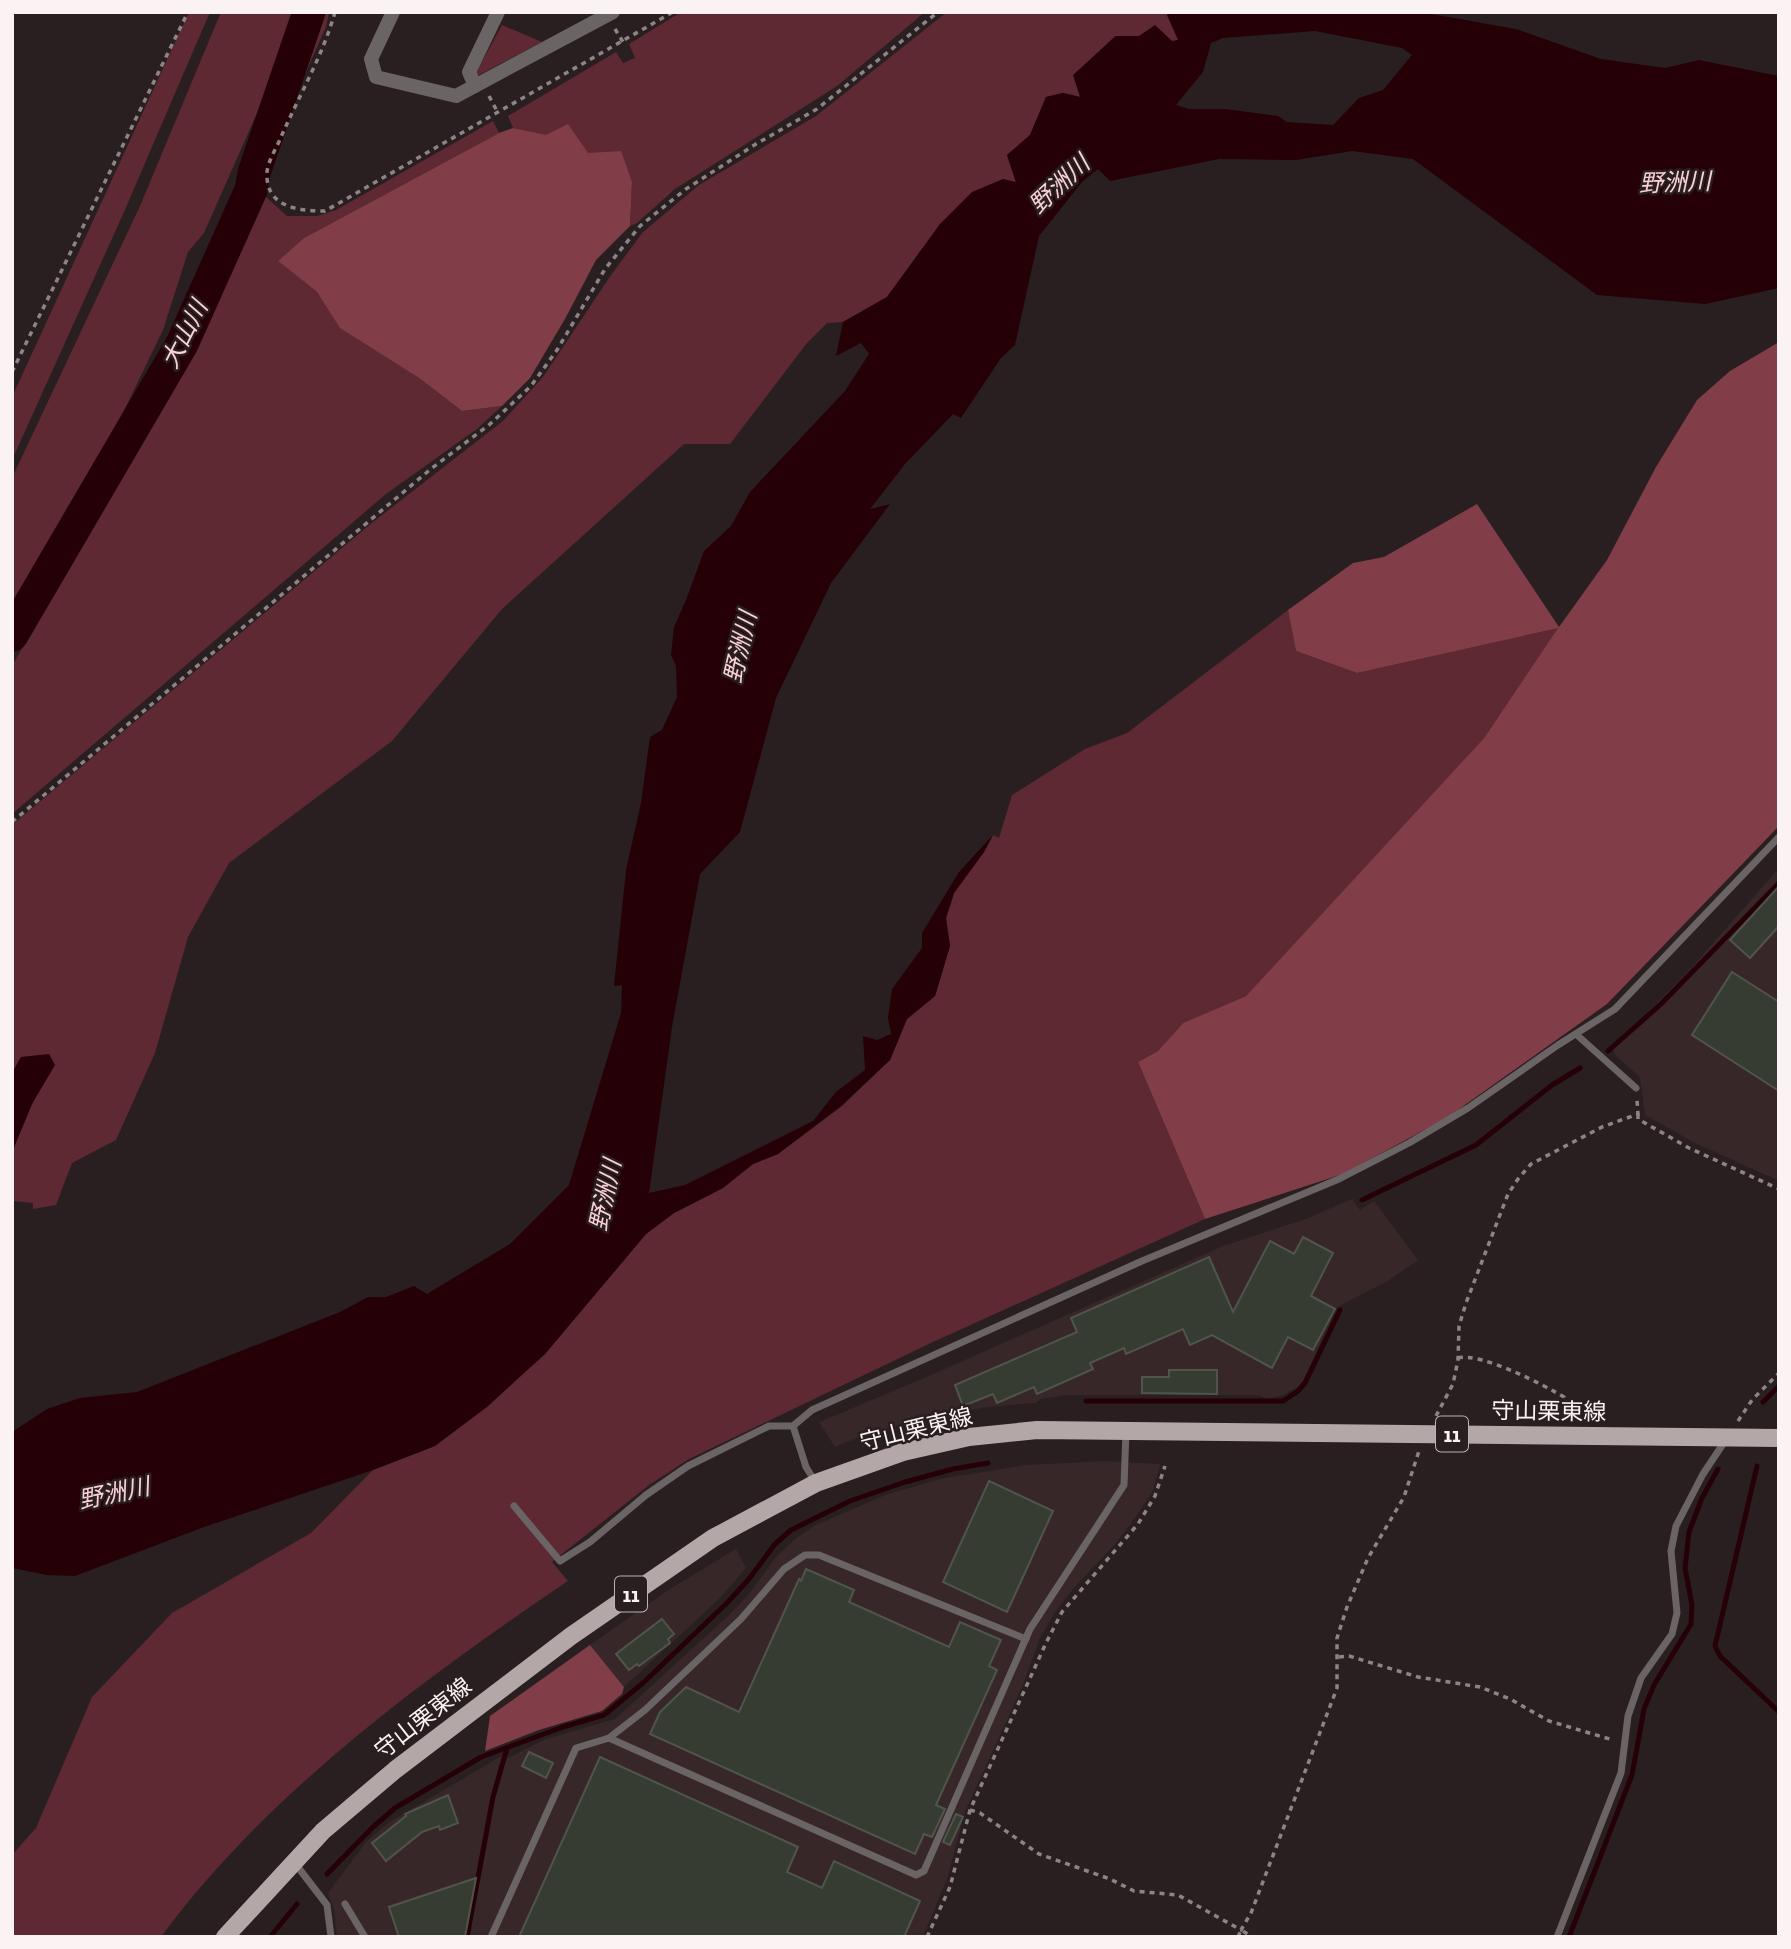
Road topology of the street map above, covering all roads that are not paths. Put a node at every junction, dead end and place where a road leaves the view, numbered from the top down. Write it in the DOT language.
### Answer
graph roads {
  1 [pos="393,12"];
  2 [pos="498,12"];
  3 [pos="608,13"];
  4 [pos="475,86"];
  5 [pos="1779,836"];
  6 [pos="1577,1035"];
  7 [pos="1636,1088"];
  8 [pos="793,1426"];
  9 [pos="1126,1430"];
  10 [pos="1727,1437"];
  11 [pos="1779,1438"];
  12 [pos="816,1483"];
  13 [pos="514,1506"];
  14 [pos="1026,1639"];
  15 [pos="609,1738"];
  16 [pos="293,1862"];
  17 [pos="345,1904"];
  18 [pos="225,1937"];
  19 [pos="331,1937"];
  20 [pos="365,1937"];
  21 [pos="491,1937"];
  22 [pos="1557,1937"];
  1 -- 4 [label="street"];
  2 -- 4 [label="street"];
  3 -- 4 [label="street"];
  5 -- 6 [label="lane"];
  6 -- 7 [label="lane"];
  6 -- 8 [label="lane"];
  8 -- 12 [label="lane"];
  8 -- 13 [label="lane"];
  9 -- 10 [label="main road, 守山栗東線 / 11"];
  9 -- 12 [label="main road, 守山栗東線 / 11"];
  9 -- 14 [label="lane"];
  10 -- 11 [label="main road, 守山栗東線 / 11"];
  10 -- 22 [label="lane"];
  12 -- 16 [label="main road, 守山栗東線 / 11"];
  14 -- 15 [label="lane"];
  14 -- 15 [label="lane"];
  15 -- 21 [label="lane"];
  16 -- 18 [label="main road, 守山栗東線 / 11"];
  16 -- 19 [label="lane"];
  17 -- 20 [label="lane"];
}
